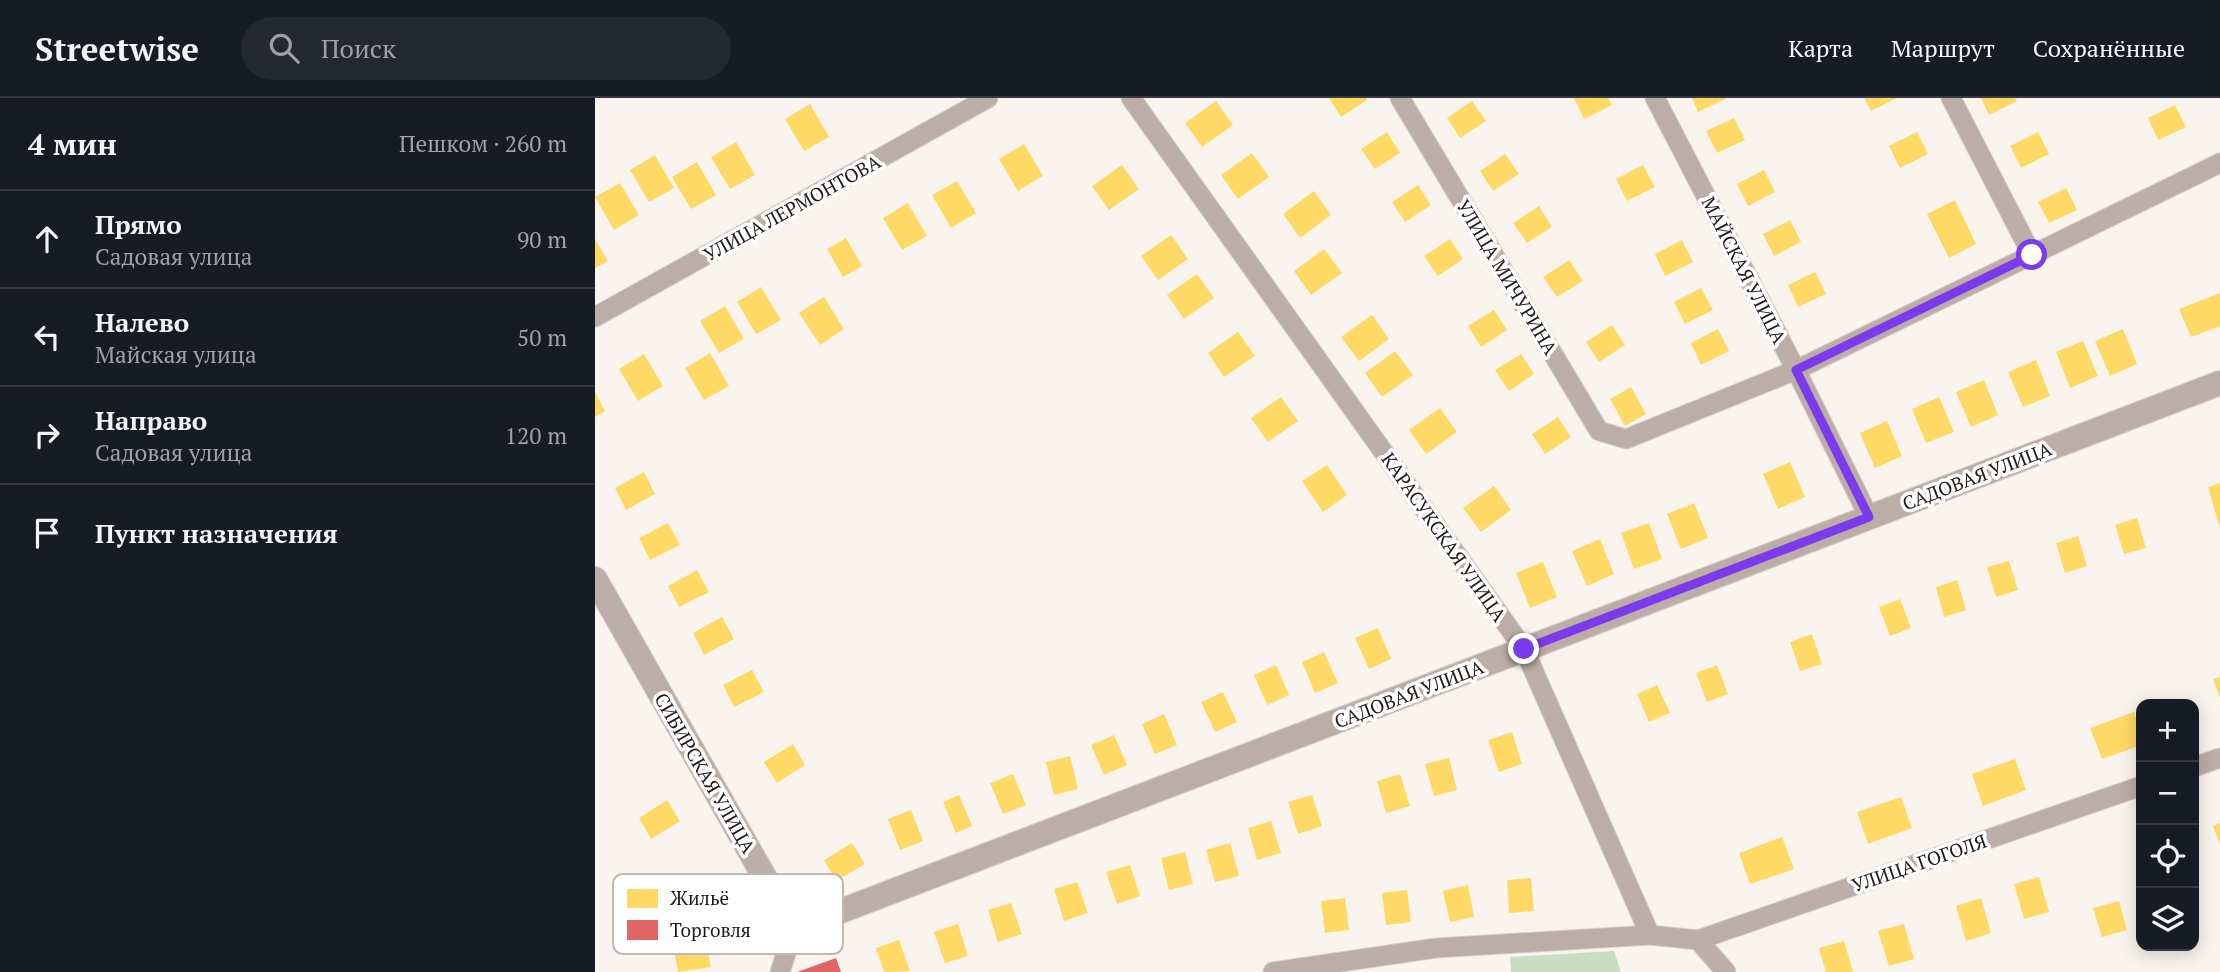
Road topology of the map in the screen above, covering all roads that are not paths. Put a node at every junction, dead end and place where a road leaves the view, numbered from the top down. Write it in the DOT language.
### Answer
graph roads {
  1 [pos="988,98"];
  2 [pos="1131,98"];
  3 [pos="1401,98"];
  4 [pos="1655,98"];
  5 [pos="1951,98"];
  6 [pos="2220,163"];
  7 [pos="2032,255"];
  8 [pos="595,317"];
  9 [pos="1796,370"];
  10 [pos="2220,383"];
  11 [pos="1869,517"];
  12 [pos="595,579"];
  13 [pos="1524,649"];
  14 [pos="2220,758"];
  15 [pos="2199,765"];
  16 [pos="2136,788"];
  17 [pos="763,874"];
  18 [pos="843,910"];
  19 [pos="1650,935"];
  20 [pos="1697,940"];
  21 [pos="786,954"];
  22 [pos="780,972"];
  23 [pos="1273,972"];
  24 [pos="1725,972"];
  1 -- 8 [label="street, УЛИЦА ЛЕРМОНТОВА"];
  2 -- 13 [label="street, КАРАСУКСКАЯ УЛИЦА"];
  3 -- 9 [label="street, УЛИЦА МИЧУРИНА"];
  4 -- 9 [label="street, МАЙСКАЯ УЛИЦА"];
  5 -- 7 [label="street"];
  6 -- 7 [label="street"];
  7 -- 9 [label="street"];
  9 -- 11 [label="street, МАЙСКАЯ УЛИЦА"];
  10 -- 11 [label="street, САДОВАЯ УЛИЦА"];
  11 -- 13 [label="street, САДОВАЯ УЛИЦА"];
  12 -- 17 [label="street, СИБИРСКАЯ УЛИЦА"];
  13 -- 18 [label="street, САДОВАЯ УЛИЦА"];
  13 -- 19 [label="street, КАРАСУКСКАЯ УЛИЦА"];
  14 -- 15 [label="street"];
  16 -- 20 [label="street, УЛИЦА ГОГОЛЯ"];
  19 -- 20 [label="street"];
  19 -- 23 [label="street"];
  20 -- 24 [label="street"];
  21 -- 22 [label="street"];
}
